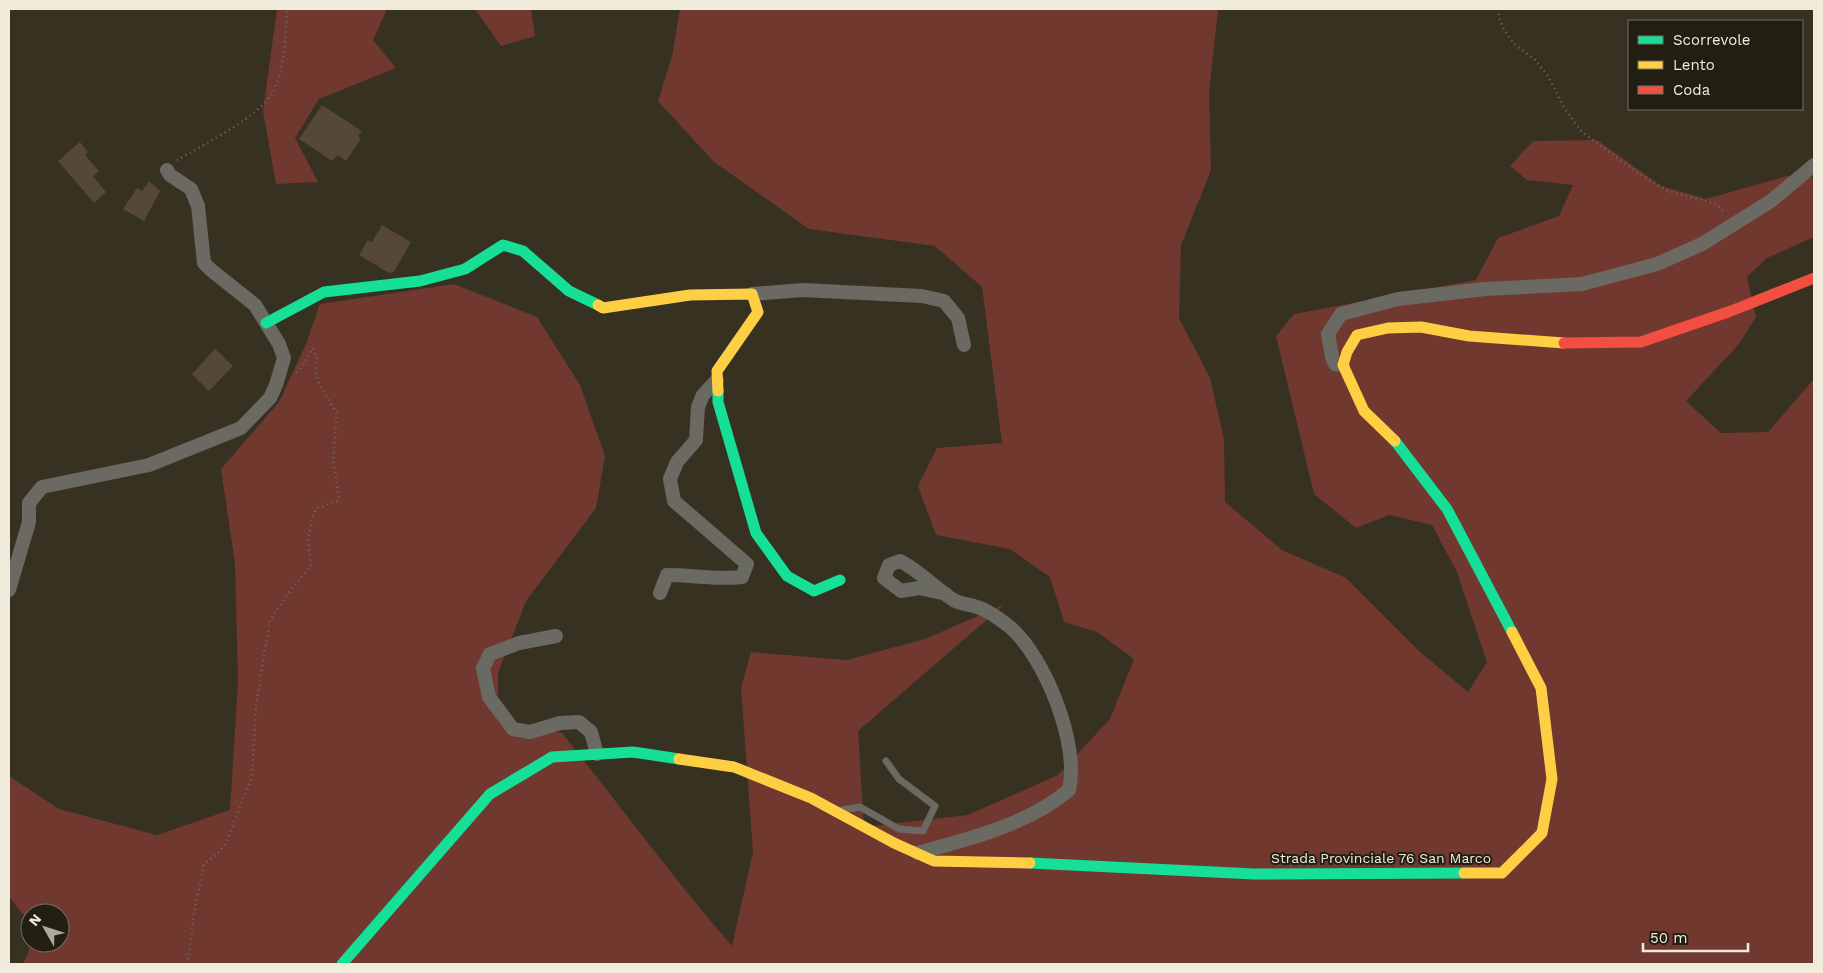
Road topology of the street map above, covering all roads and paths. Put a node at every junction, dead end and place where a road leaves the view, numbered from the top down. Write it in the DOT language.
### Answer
graph roads {
  1 [pos="286,9"];
  2 [pos="1497,9"];
  3 [pos="1814,165"];
  4 [pos="167,170"];
  5 [pos="1730,226"];
  6 [pos="1814,278"];
  7 [pos="752,294"];
  8 [pos="266,323"];
  9 [pos="964,344"];
  10 [pos="1343,365"];
  11 [pos="282,369"];
  12 [pos="718,380"];
  13 [pos="840,580"];
  14 [pos="9,590"];
  15 [pos="660,593"];
  16 [pos="946,594"];
  17 [pos="556,636"];
  18 [pos="597,754"];
  19 [pos="886,760"];
  20 [pos="834,811"];
  21 [pos="917,853"];
  22 [pos="186,964"];
  23 [pos="342,964"];
  1 -- 4 [label="path"];
  2 -- 5 [label="path"];
  3 -- 5 [label="street"];
  4 -- 8 [label="street"];
  5 -- 10 [label="street"];
  6 -- 10 [label="street"];
  7 -- 8 [label="street"];
  7 -- 9 [label="street"];
  7 -- 12 [label="street"];
  8 -- 11 [label="street"];
  10 -- 21 [label="street, Strada Provinciale 76 San Marco"];
  11 -- 14 [label="street"];
  11 -- 22 [label="path"];
  12 -- 13 [label="street"];
  12 -- 15 [label="street"];
  16 -- 21 [label="street"];
  17 -- 18 [label="street"];
  18 -- 20 [label="street, Strada Provinciale 76 San Marco"];
  18 -- 23 [label="street, Strada Provinciale 76 San Marco"];
  19 -- 20 [label="lane"];
  20 -- 21 [label="street, Strada Provinciale 76 San Marco"];
}
